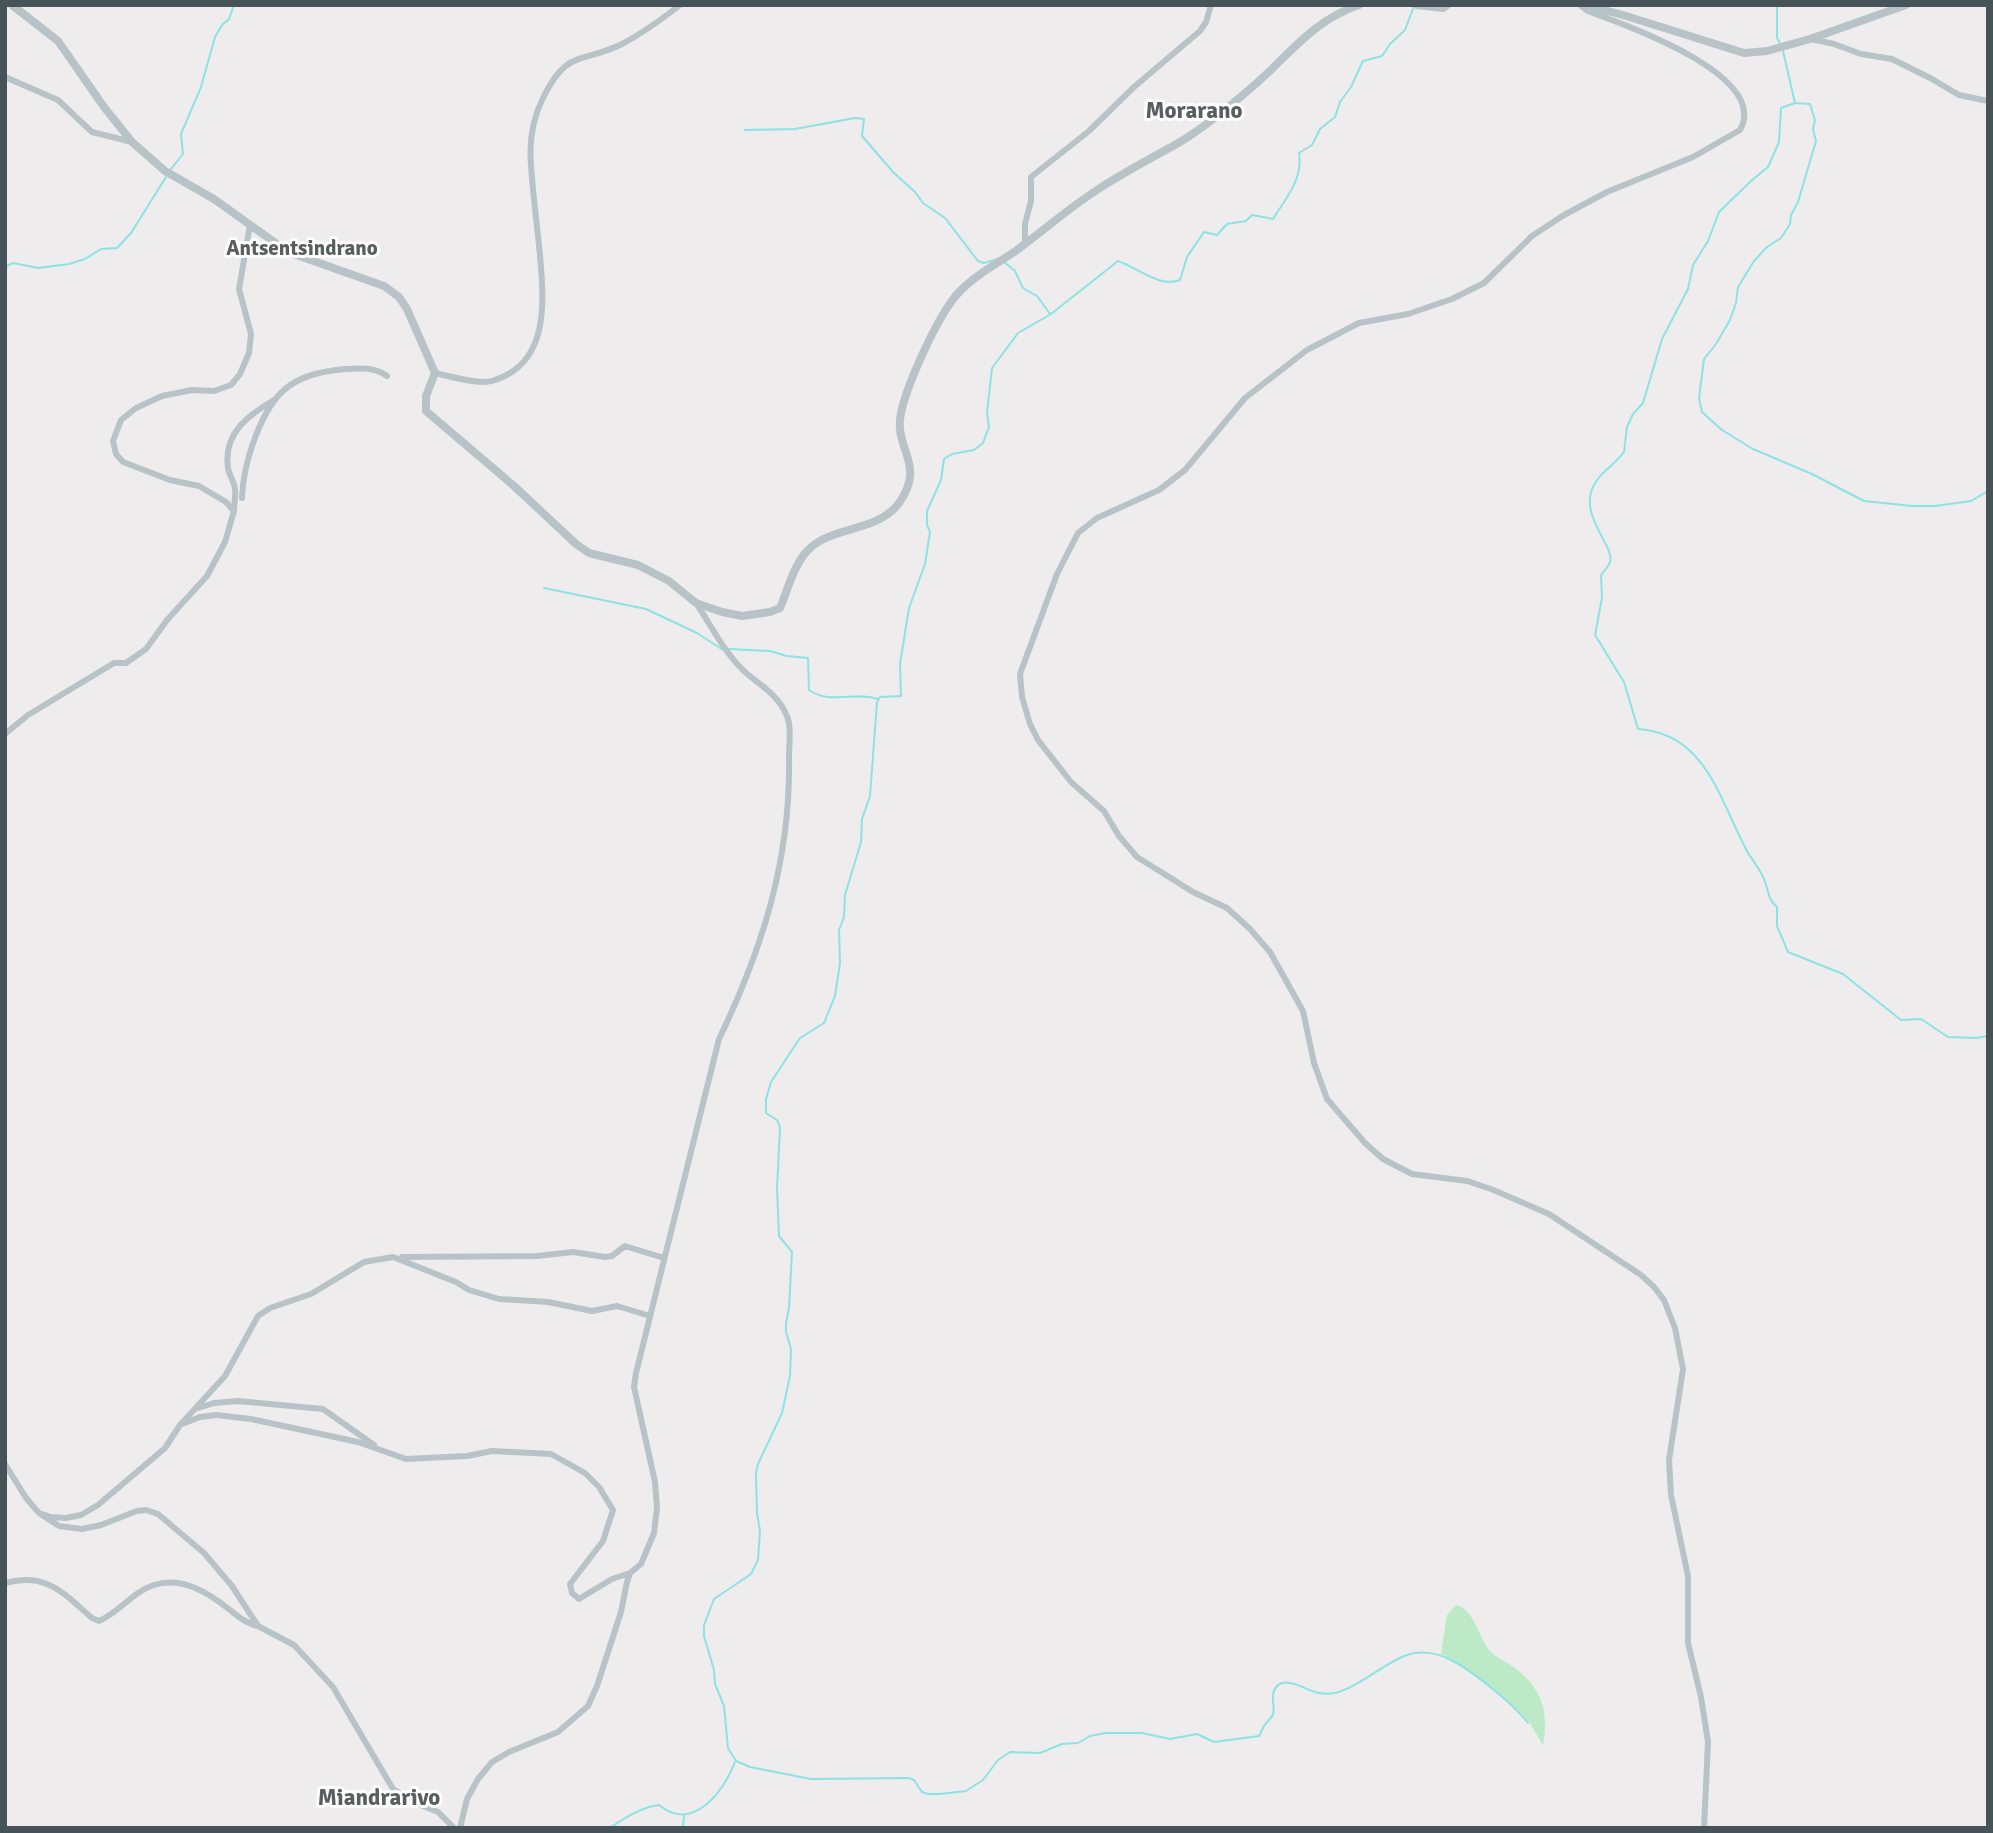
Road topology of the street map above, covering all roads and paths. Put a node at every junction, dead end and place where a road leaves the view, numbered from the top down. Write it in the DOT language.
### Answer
graph roads {
  1 [pos="12,5"];
  2 [pos="680,5"];
  3 [pos="1211,5"];
  4 [pos="1359,5"];
  5 [pos="1447,5"];
  6 [pos="1583,5"];
  7 [pos="1906,5"];
  8 [pos="1420,6"];
  9 [pos="1810,39"];
  10 [pos="5,77"];
  11 [pos="1988,101"];
  12 [pos="132,142"];
  13 [pos="250,225"];
  14 [pos="1025,244"];
  15 [pos="435,373"];
  16 [pos="387,376"];
  17 [pos="275,400"];
  18 [pos="242,498"];
  19 [pos="234,511"];
  20 [pos="695,603"];
  21 [pos="5,734"];
  22 [pos="393,1257"];
  23 [pos="664,1258"];
  24 [pos="650,1317"];
  25 [pos="193,1410"];
  26 [pos="180,1425"];
  27 [pos="381,1451"];
  28 [pos="5,1464"];
  29 [pos="38,1514"];
  30 [pos="630,1573"];
  31 [pos="5,1583"];
  32 [pos="258,1626"];
  33 [pos="454,1828"];
  34 [pos="460,1828"];
  35 [pos="1704,1828"];
  1 -- 12 [label="street"];
  2 -- 15 [label="street"];
  3 -- 14 [label="street"];
  4 -- 14 [label="street"];
  5 -- 8 [label="street"];
  6 -- 9 [label="street"];
  6 -- 35 [label="street"];
  7 -- 9 [label="street"];
  9 -- 11 [label="street"];
  10 -- 12 [label="street"];
  12 -- 13 [label="street"];
  13 -- 15 [label="street"];
  13 -- 19 [label="street"];
  14 -- 20 [label="street"];
  15 -- 20 [label="street"];
  16 -- 17 [label="street"];
  17 -- 18 [label="street"];
  17 -- 19 [label="street"];
  19 -- 21 [label="street"];
  20 -- 23 [label="street"];
  22 -- 23 [label="street"];
  22 -- 24 [label="street"];
  22 -- 25 [label="street"];
  23 -- 24 [label="street"];
  24 -- 30 [label="street"];
  25 -- 26 [label="street"];
  25 -- 27 [label="street"];
  26 -- 27 [label="street"];
  26 -- 29 [label="street"];
  27 -- 30 [label="street"];
  28 -- 29 [label="street"];
  29 -- 32 [label="street"];
  30 -- 34 [label="street"];
  31 -- 32 [label="street"];
  32 -- 33 [label="street"];
}
